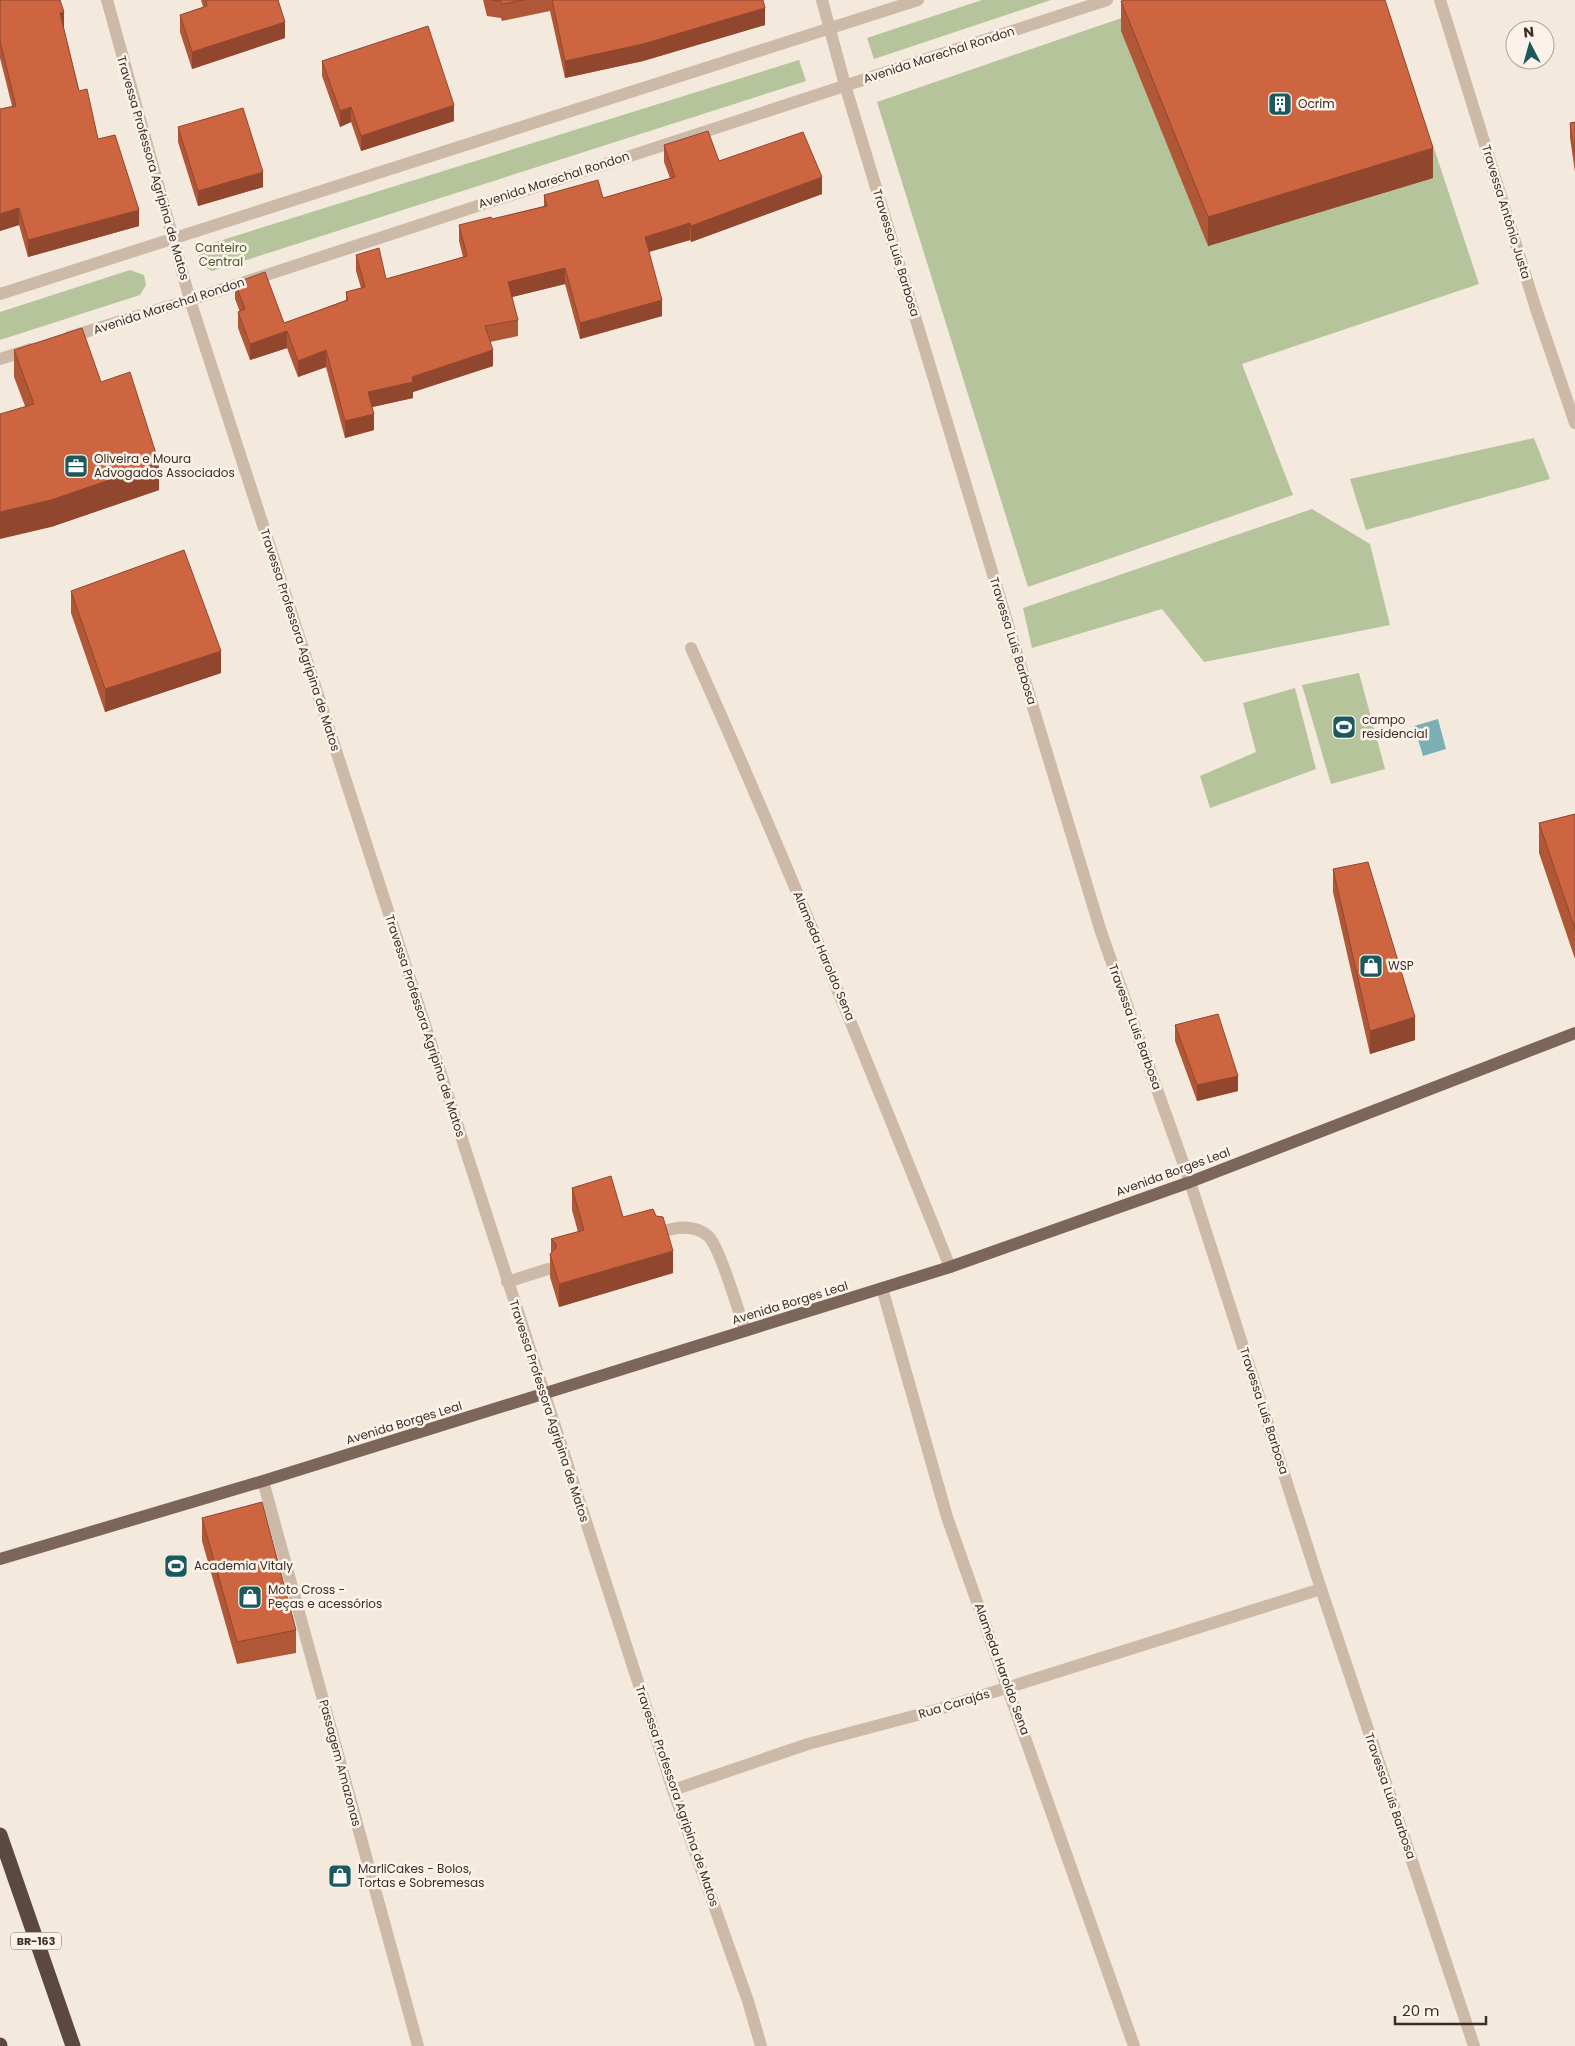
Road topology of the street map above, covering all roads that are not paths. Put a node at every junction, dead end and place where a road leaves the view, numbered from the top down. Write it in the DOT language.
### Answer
graph roads {
  1 [pos="107,0"];
  2 [pos="822,0"];
  3 [pos="918,0"];
  4 [pos="1107,0"];
  5 [pos="1440,0"];
  6 [pos="830,29"];
  7 [pos="845,85"];
  8 [pos="173,238"];
  9 [pos="0,294"];
  10 [pos="190,300"];
  11 [pos="0,359"];
  12 [pos="1575,423"];
  13 [pos="691,648"];
  14 [pos="1575,1033"];
  15 [pos="1190,1182"];
  16 [pos="661,1232"];
  17 [pos="950,1267"];
  18 [pos="548,1269"];
  19 [pos="507,1282"];
  20 [pos="882,1288"];
  21 [pos="745,1331"];
  22 [pos="544,1394"];
  23 [pos="263,1481"];
  24 [pos="0,1559"];
  25 [pos="1321,1589"];
  26 [pos="1009,1688"];
  27 [pos="673,1790"];
  28 [pos="0,1835"];
  29 [pos="73,2046"];
  30 [pos="418,2046"];
  31 [pos="762,2046"];
  32 [pos="1134,2046"];
  33 [pos="1474,2046"];
  1 -- 8 [label="street, Travessa Professora Agripina de Matos"];
  2 -- 6 [label="street, Travessa Luís Barbosa"];
  3 -- 6 [label="street"];
  4 -- 7 [label="street, Avenida Marechal Rondon"];
  5 -- 12 [label="street, Travessa Antônio Justa"];
  6 -- 7 [label="street, Travessa Luís Barbosa"];
  6 -- 8 [label="street"];
  7 -- 10 [label="street, Avenida Marechal Rondon"];
  7 -- 15 [label="street, Travessa Luís Barbosa"];
  8 -- 9 [label="street"];
  8 -- 10 [label="street, Travessa Professora Agripina de Matos"];
  10 -- 11 [label="street, Avenida Marechal Rondon"];
  10 -- 19 [label="street, Travessa Professora Agripina de Matos"];
  13 -- 17 [label="street, Alameda Haroldo Sena"];
  14 -- 15 [label="main road, Avenida Borges Leal"];
  15 -- 17 [label="main road, Avenida Borges Leal"];
  15 -- 25 [label="street, Travessa Luís Barbosa"];
  16 -- 21 [label="street"];
  17 -- 20 [label="main road, Avenida Borges Leal"];
  18 -- 19 [label="street"];
  19 -- 22 [label="street, Travessa Professora Agripina de Matos"];
  20 -- 21 [label="main road, Avenida Borges Leal"];
  20 -- 26 [label="street, Alameda Haroldo Sena"];
  21 -- 22 [label="main road, Avenida Borges Leal"];
  22 -- 23 [label="main road, Avenida Borges Leal"];
  22 -- 27 [label="street, Travessa Professora Agripina de Matos"];
  23 -- 24 [label="main road, Avenida Borges Leal"];
  23 -- 30 [label="street, Passagem Amazonas"];
  25 -- 26 [label="street, Rua Carajás"];
  25 -- 33 [label="street, Travessa Luís Barbosa"];
  26 -- 27 [label="street, Rua Carajás"];
  26 -- 32 [label="street, Alameda Haroldo Sena"];
  27 -- 31 [label="street, Travessa Professora Agripina de Matos"];
  28 -- 29 [label="highway, BR-163"];
}
